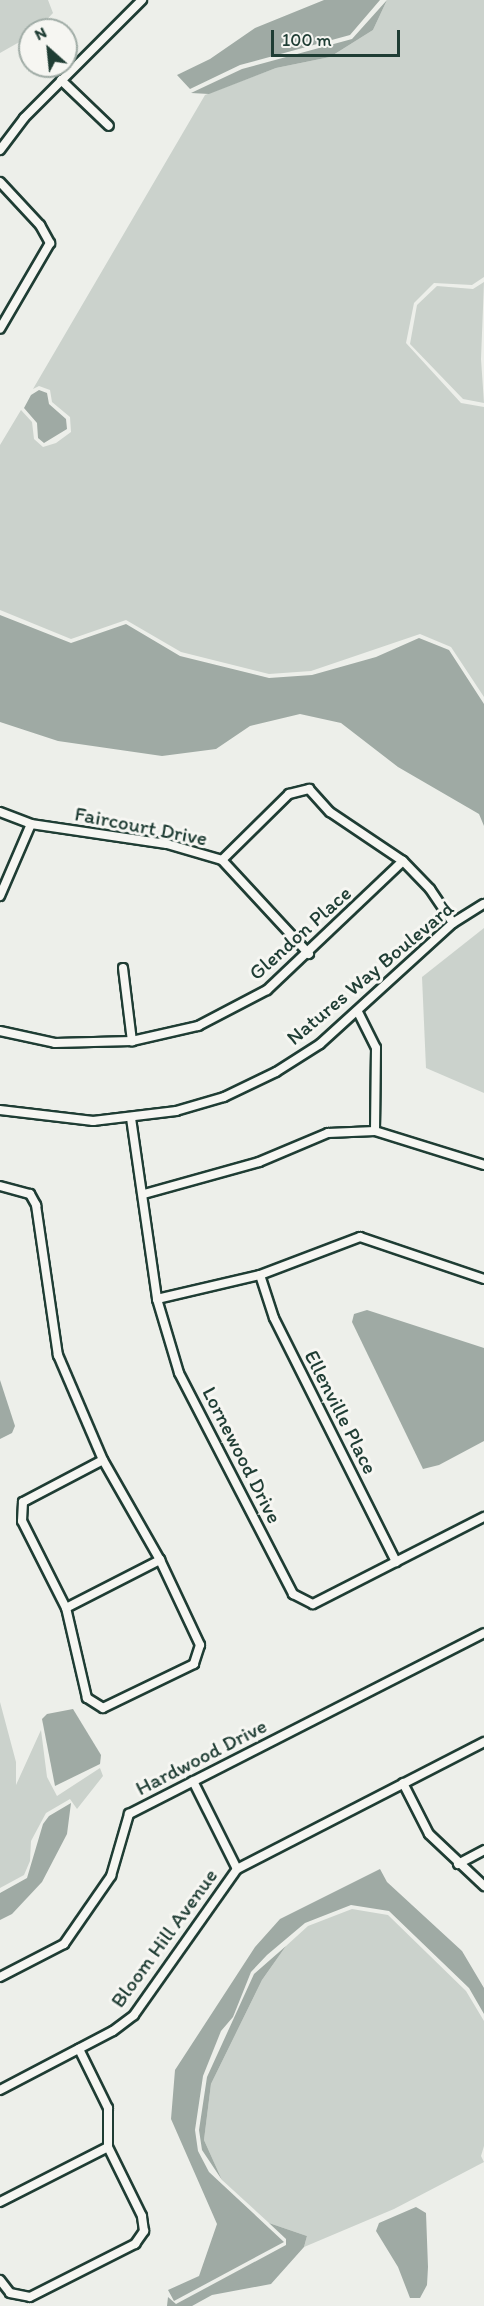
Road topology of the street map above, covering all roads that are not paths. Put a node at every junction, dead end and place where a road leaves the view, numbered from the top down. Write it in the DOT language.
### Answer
graph roads {
  1 [pos="138,1"];
  2 [pos="61,80"];
  3 [pos="109,126"];
  4 [pos="0,150"];
  5 [pos="0,182"];
  6 [pos="2,323"];
  7 [pos="0,812"];
  8 [pos="31,824"];
  9 [pos="222,860"];
  10 [pos="403,861"];
  11 [pos="0,896"];
  12 [pos="484,904"];
  13 [pos="453,923"];
  14 [pos="309,954"];
  15 [pos="123,968"];
  16 [pos="358,1012"];
  17 [pos="0,1031"];
  18 [pos="132,1041"];
  19 [pos="0,1110"];
  20 [pos="131,1118"];
  21 [pos="375,1131"];
  22 [pos="484,1165"];
  23 [pos="0,1186"];
  24 [pos="144,1194"];
  25 [pos="260,1275"];
  26 [pos="484,1279"];
  27 [pos="157,1299"];
  28 [pos="103,1460"];
  29 [pos="484,1517"];
  30 [pos="160,1560"];
  31 [pos="396,1562"];
  32 [pos="66,1608"];
  33 [pos="484,1633"];
  34 [pos="484,1742"];
  35 [pos="193,1781"];
  36 [pos="403,1783"];
  37 [pos="484,1850"];
  38 [pos="458,1864"];
  39 [pos="237,1869"];
  40 [pos="484,1886"];
  41 [pos="0,1977"];
  42 [pos="79,2049"];
  43 [pos="0,2090"];
  44 [pos="108,2146"];
  45 [pos="0,2202"];
  46 [pos="0,2280"];
  1 -- 2 [label="street"];
  2 -- 3 [label="street"];
  2 -- 4 [label="street"];
  5 -- 6 [label="street"];
  7 -- 8 [label="street, Faircourt Drive"];
  8 -- 9 [label="street, Faircourt Drive"];
  8 -- 11 [label="street"];
  9 -- 10 [label="street"];
  9 -- 14 [label="street, Faircourt Drive"];
  10 -- 13 [label="street"];
  10 -- 14 [label="street, Glendon Place"];
  12 -- 13 [label="street, Natures Way Boulevard"];
  13 -- 16 [label="street, Natures Way Boulevard"];
  14 -- 18 [label="street, Glendon Place"];
  15 -- 18 [label="street"];
  16 -- 20 [label="street, Natures Way Boulevard"];
  16 -- 21 [label="street"];
  17 -- 18 [label="street, Glendon Place"];
  19 -- 20 [label="street, Natures Way Boulevard"];
  20 -- 24 [label="street, Lornewood Drive"];
  21 -- 22 [label="street"];
  21 -- 24 [label="street"];
  23 -- 28 [label="street"];
  24 -- 27 [label="street, Lornewood Drive"];
  25 -- 26 [label="street"];
  25 -- 27 [label="street"];
  25 -- 31 [label="street, Ellenville Place"];
  27 -- 31 [label="street, Lornewood Drive"];
  28 -- 30 [label="street"];
  28 -- 32 [label="street"];
  29 -- 31 [label="street, Lornewood Drive"];
  30 -- 32 [label="street"];
  30 -- 32 [label="street"];
  33 -- 35 [label="street, Hardwood Drive"];
  34 -- 36 [label="street, Bloom Hill Avenue"];
  35 -- 39 [label="street"];
  35 -- 41 [label="street, Hardwood Drive"];
  36 -- 38 [label="street"];
  36 -- 39 [label="street, Bloom Hill Avenue"];
  37 -- 38 [label="street"];
  38 -- 40 [label="street"];
  39 -- 42 [label="street, Bloom Hill Avenue"];
  42 -- 43 [label="street, Bloom Hill Avenue"];
  42 -- 44 [label="street"];
  44 -- 45 [label="street"];
  44 -- 46 [label="street"];
}
